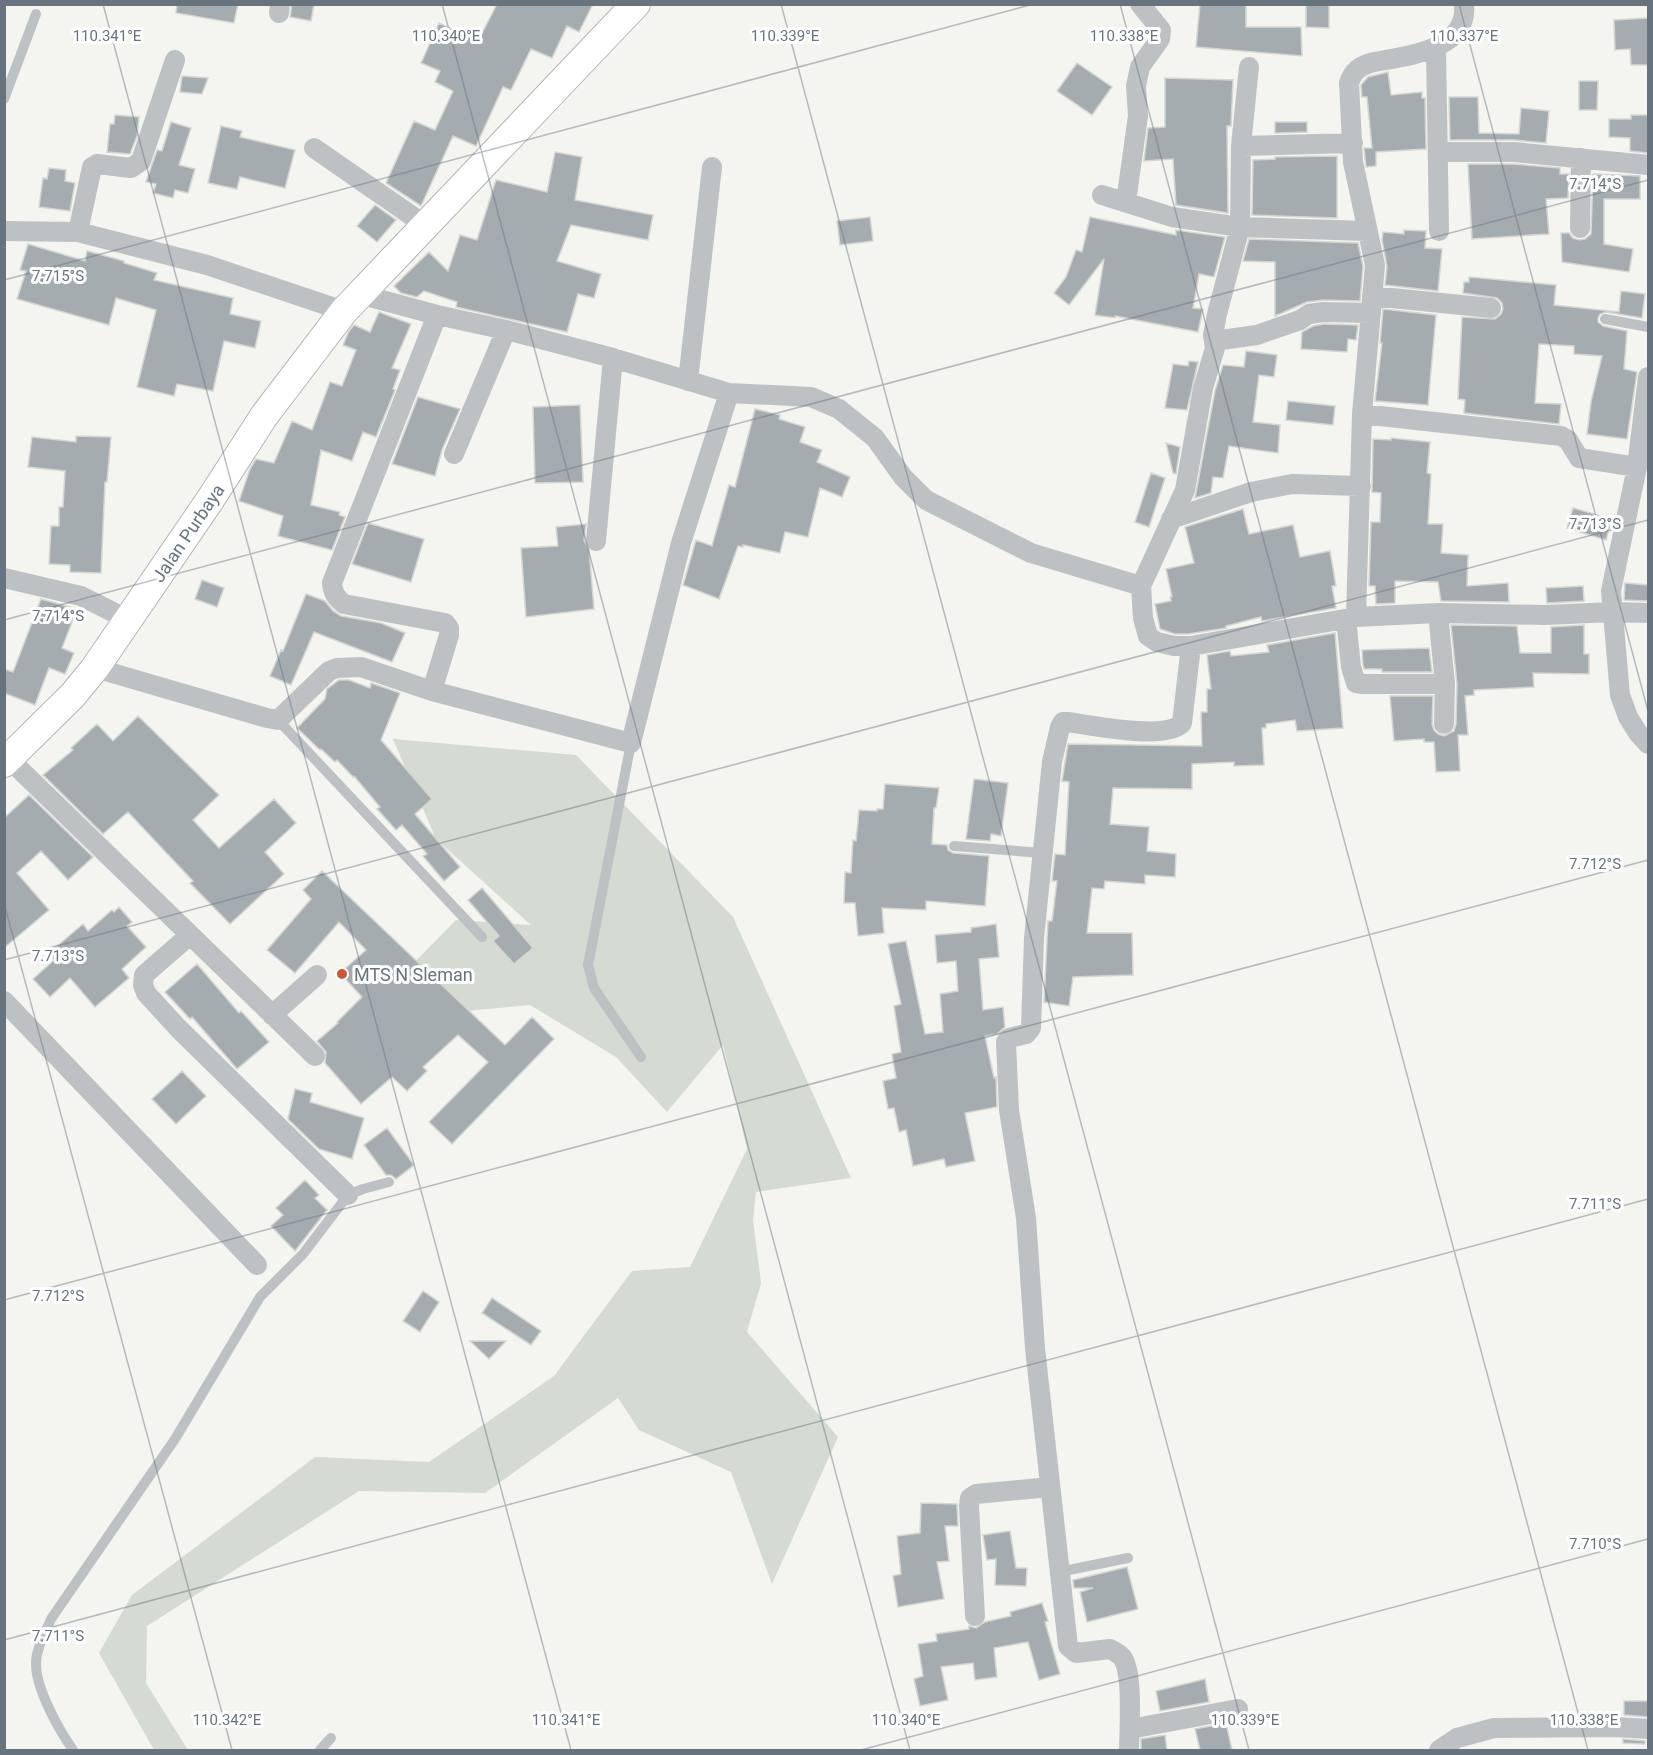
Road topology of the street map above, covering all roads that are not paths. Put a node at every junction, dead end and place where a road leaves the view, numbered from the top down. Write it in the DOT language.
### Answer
graph roads {
  1 [pos="636,4"];
  2 [pos="1140,4"];
  3 [pos="1464,4"];
  4 [pos="36,14"];
  5 [pos="1436,48"];
  6 [pos="175,60"];
  7 [pos="1249,68"];
  8 [pos="4,99"];
  9 [pos="1353,142"];
  10 [pos="1241,146"];
  11 [pos="314,148"];
  12 [pos="1438,152"];
  13 [pos="1581,158"];
  14 [pos="1648,165"];
  15 [pos="712,167"];
  16 [pos="1102,195"];
  17 [pos="1126,202"];
  18 [pos="425,225"];
  19 [pos="1240,227"];
  20 [pos="1580,228"];
  21 [pos="4,231"];
  22 [pos="1367,231"];
  23 [pos="1439,231"];
  24 [pos="78,232"];
  25 [pos="352,303"];
  26 [pos="1371,304"];
  27 [pos="1491,308"];
  28 [pos="437,315"];
  29 [pos="1605,319"];
  30 [pos="1648,327"];
  31 [pos="506,330"];
  32 [pos="1214,341"];
  33 [pos="613,358"];
  34 [pos="1648,377"];
  35 [pos="688,381"];
  36 [pos="729,393"];
  37 [pos="1362,414"];
  38 [pos="454,454"];
  39 [pos="1637,467"];
  40 [pos="1361,486"];
  41 [pos="1171,519"];
  42 [pos="596,541"];
  43 [pos="4,578"];
  44 [pos="1141,586"];
  45 [pos="1613,612"];
  46 [pos="1438,613"];
  47 [pos="1648,613"];
  48 [pos="1351,618"];
  49 [pos="129,620"];
  50 [pos="1191,646"];
  51 [pos="95,668"];
  52 [pos="1444,684"];
  53 [pos="432,691"];
  54 [pos="278,720"];
  55 [pos="1444,724"];
  56 [pos="631,743"];
  57 [pos="1648,744"];
  58 [pos="7,761"];
  59 [pos="954,846"];
  60 [pos="1042,853"];
  61 [pos="190,935"];
  62 [pos="482,937"];
  63 [pos="317,975"];
  64 [pos="4,1001"];
  65 [pos="272,1015"];
  66 [pos="315,1056"];
  67 [pos="641,1057"];
  68 [pos="389,1182"];
  69 [pos="348,1195"];
  70 [pos="257,1265"];
  71 [pos="1050,1487"];
  72 [pos="1128,1558"];
  73 [pos="1059,1572"];
  74 [pos="975,1616"];
  75 [pos="1238,1709"];
  76 [pos="1130,1729"];
  77 [pos="1648,1729"];
  78 [pos="331,1738"];
  79 [pos="73,1750"];
  80 [pos="320,1750"];
  81 [pos="1129,1750"];
  82 [pos="1439,1750"];
  1 -- 18 [label="main road, Jalan Purbaya"];
  2 -- 17 [label="street"];
  3 -- 5 [label="street"];
  4 -- 8 [label="lane"];
  5 -- 9 [label="street"];
  5 -- 12 [label="street"];
  6 -- 24 [label="street"];
  7 -- 10 [label="street"];
  9 -- 10 [label="street"];
  9 -- 22 [label="street"];
  10 -- 19 [label="street"];
  11 -- 18 [label="street"];
  12 -- 13 [label="street"];
  12 -- 23 [label="street"];
  13 -- 14 [label="street"];
  13 -- 20 [label="street"];
  15 -- 35 [label="street"];
  16 -- 17 [label="street"];
  17 -- 19 [label="street"];
  18 -- 25 [label="main road, Jalan Purbaya"];
  19 -- 22 [label="street"];
  19 -- 32 [label="street"];
  21 -- 24 [label="street"];
  22 -- 26 [label="street"];
  24 -- 25 [label="street"];
  25 -- 28 [label="street"];
  25 -- 49 [label="main road, Jalan Purbaya"];
  26 -- 27 [label="street"];
  26 -- 32 [label="street"];
  26 -- 37 [label="street"];
  28 -- 31 [label="street"];
  28 -- 53 [label="street"];
  29 -- 30 [label="lane"];
  31 -- 33 [label="street"];
  31 -- 38 [label="street"];
  32 -- 41 [label="street"];
  33 -- 35 [label="street"];
  33 -- 42 [label="street"];
  34 -- 39 [label="street"];
  35 -- 36 [label="street"];
  36 -- 44 [label="street"];
  36 -- 56 [label="street"];
  37 -- 39 [label="street"];
  37 -- 40 [label="street"];
  39 -- 45 [label="street"];
  40 -- 41 [label="street"];
  40 -- 48 [label="street"];
  41 -- 44 [label="street"];
  43 -- 49 [label="street"];
  44 -- 50 [label="street"];
  45 -- 46 [label="street"];
  45 -- 47 [label="street"];
  45 -- 57 [label="street"];
  46 -- 48 [label="street"];
  46 -- 52 [label="street"];
  48 -- 50 [label="street"];
  48 -- 52 [label="street"];
  49 -- 51 [label="main road, Jalan Purbaya"];
  50 -- 60 [label="street"];
  51 -- 54 [label="street"];
  51 -- 58 [label="main road, Jalan Purbaya"];
  52 -- 55 [label="street"];
  53 -- 54 [label="street"];
  53 -- 56 [label="street"];
  54 -- 62 [label="lane"];
  56 -- 67 [label="lane"];
  58 -- 61 [label="street"];
  59 -- 60 [label="lane"];
  60 -- 71 [label="street"];
  61 -- 65 [label="street"];
  61 -- 69 [label="street"];
  63 -- 65 [label="street"];
  64 -- 70 [label="street"];
  65 -- 66 [label="street"];
  68 -- 69 [label="lane"];
  69 -- 79 [label="lane"];
  71 -- 73 [label="street"];
  71 -- 74 [label="street"];
  72 -- 73 [label="lane"];
  73 -- 76 [label="street"];
  75 -- 76 [label="street"];
  76 -- 81 [label="street"];
  77 -- 82 [label="street"];
  78 -- 80 [label="lane"];
}
